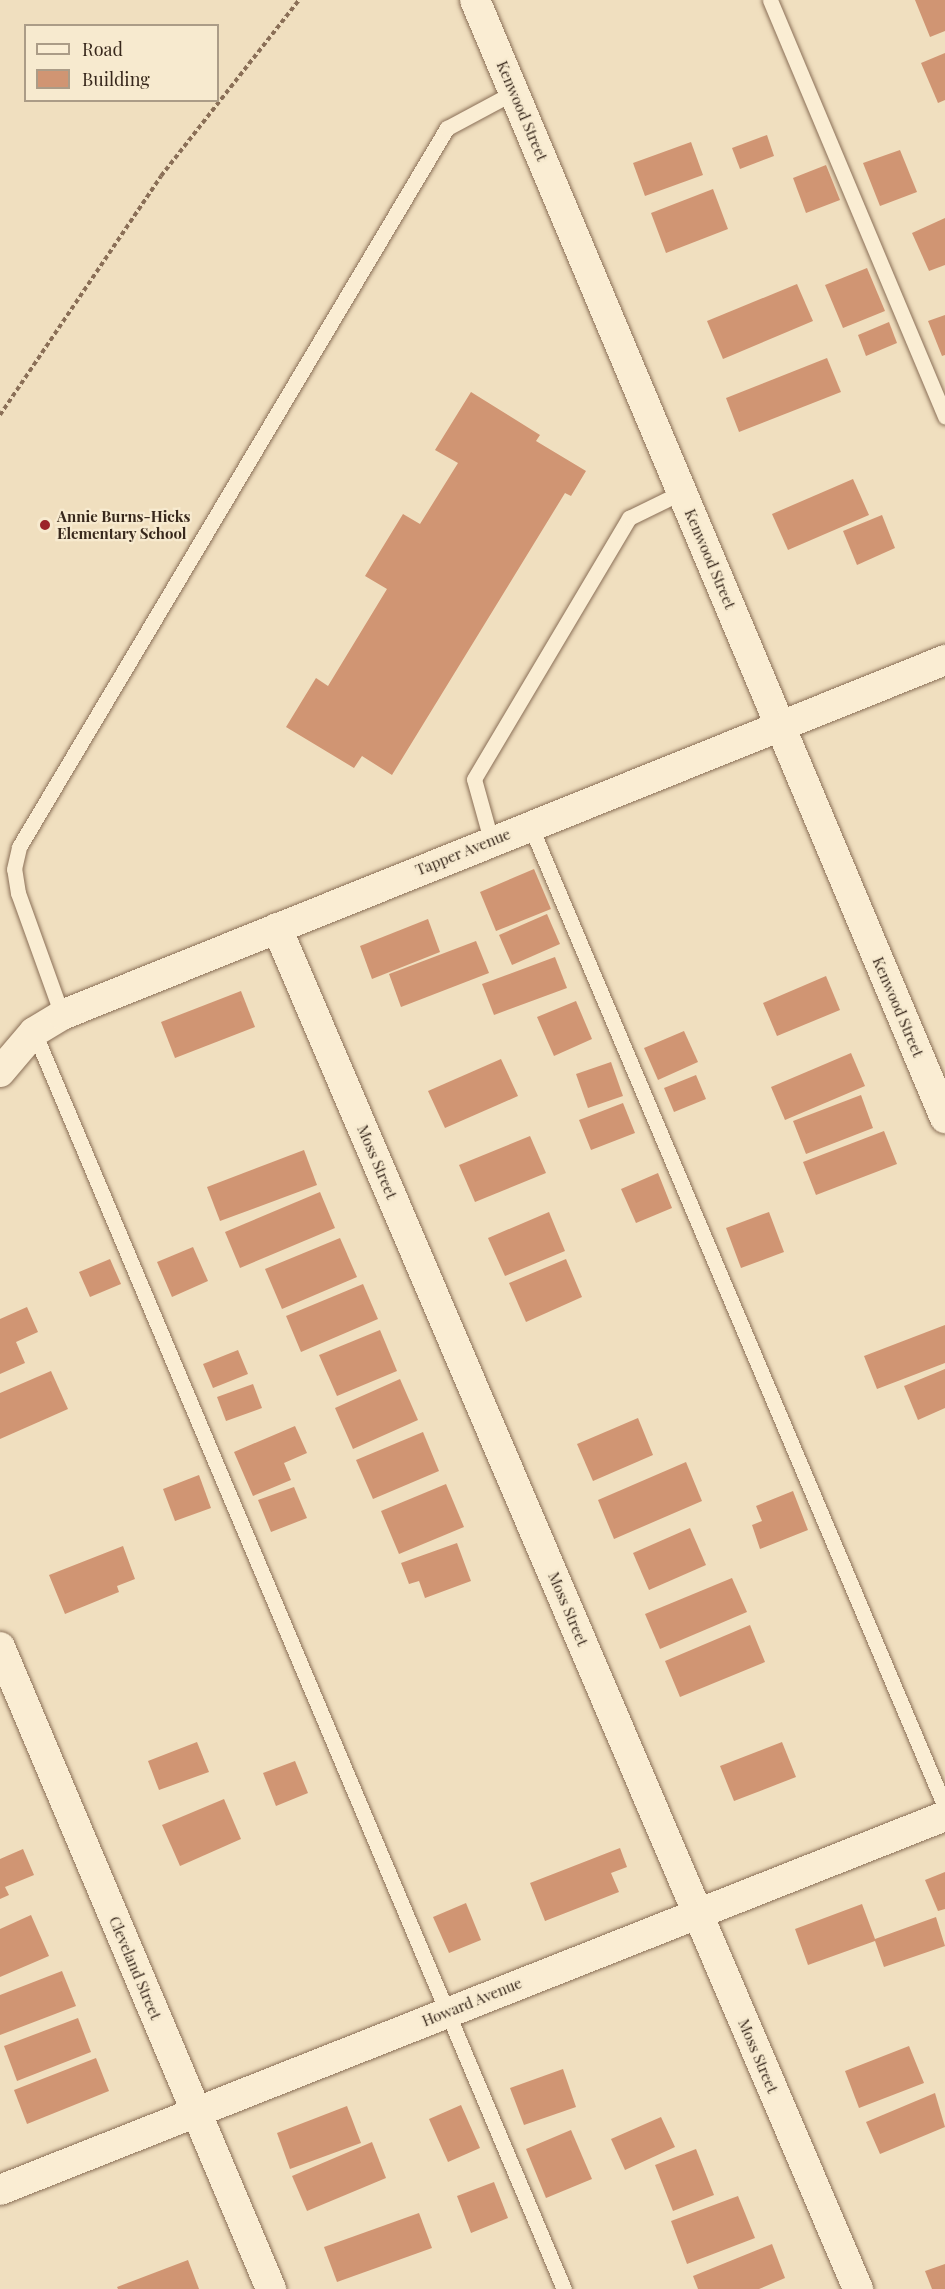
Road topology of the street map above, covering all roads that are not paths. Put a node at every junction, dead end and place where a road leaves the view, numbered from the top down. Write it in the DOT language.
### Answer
graph roads {
  1 [pos="475,0"];
  2 [pos="770,0"];
  3 [pos="514,92"];
  4 [pos="945,417"];
  5 [pos="682,492"];
  6 [pos="945,660"];
  7 [pos="780,726"];
  8 [pos="530,825"];
  9 [pos="491,840"];
  10 [pos="277,928"];
  11 [pos="62,1015"];
  12 [pos="34,1032"];
  13 [pos="0,1072"];
  14 [pos="945,1118"];
  15 [pos="0,1647"];
  16 [pos="945,1807"];
  17 [pos="945,1816"];
  18 [pos="698,1913"];
  19 [pos="448,2012"];
  20 [pos="195,2111"];
  21 [pos="0,2190"];
  22 [pos="271,2289"];
  23 [pos="564,2289"];
  24 [pos="858,2289"];
  1 -- 3 [label="street, Kenwood Street"];
  2 -- 4 [label="lane"];
  3 -- 5 [label="street, Kenwood Street"];
  3 -- 11 [label="lane"];
  5 -- 7 [label="street, Kenwood Street"];
  5 -- 9 [label="lane"];
  6 -- 7 [label="street, Tapper Avenue"];
  7 -- 8 [label="street, Tapper Avenue"];
  7 -- 14 [label="street, Kenwood Street"];
  8 -- 9 [label="street, Tapper Avenue"];
  8 -- 16 [label="lane"];
  9 -- 10 [label="street, Tapper Avenue"];
  10 -- 11 [label="street, Tapper Avenue"];
  10 -- 18 [label="street, Moss Street"];
  11 -- 12 [label="street, Tapper Avenue"];
  12 -- 13 [label="street, Tapper Avenue"];
  12 -- 19 [label="lane"];
  15 -- 20 [label="street, Cleveland Street"];
  17 -- 18 [label="street, Howard Avenue"];
  18 -- 19 [label="street, Howard Avenue"];
  18 -- 24 [label="street, Moss Street"];
  19 -- 20 [label="street, Howard Avenue"];
  19 -- 23 [label="lane"];
  20 -- 21 [label="street, Howard Avenue"];
  20 -- 22 [label="street, Cleveland Street"];
}
